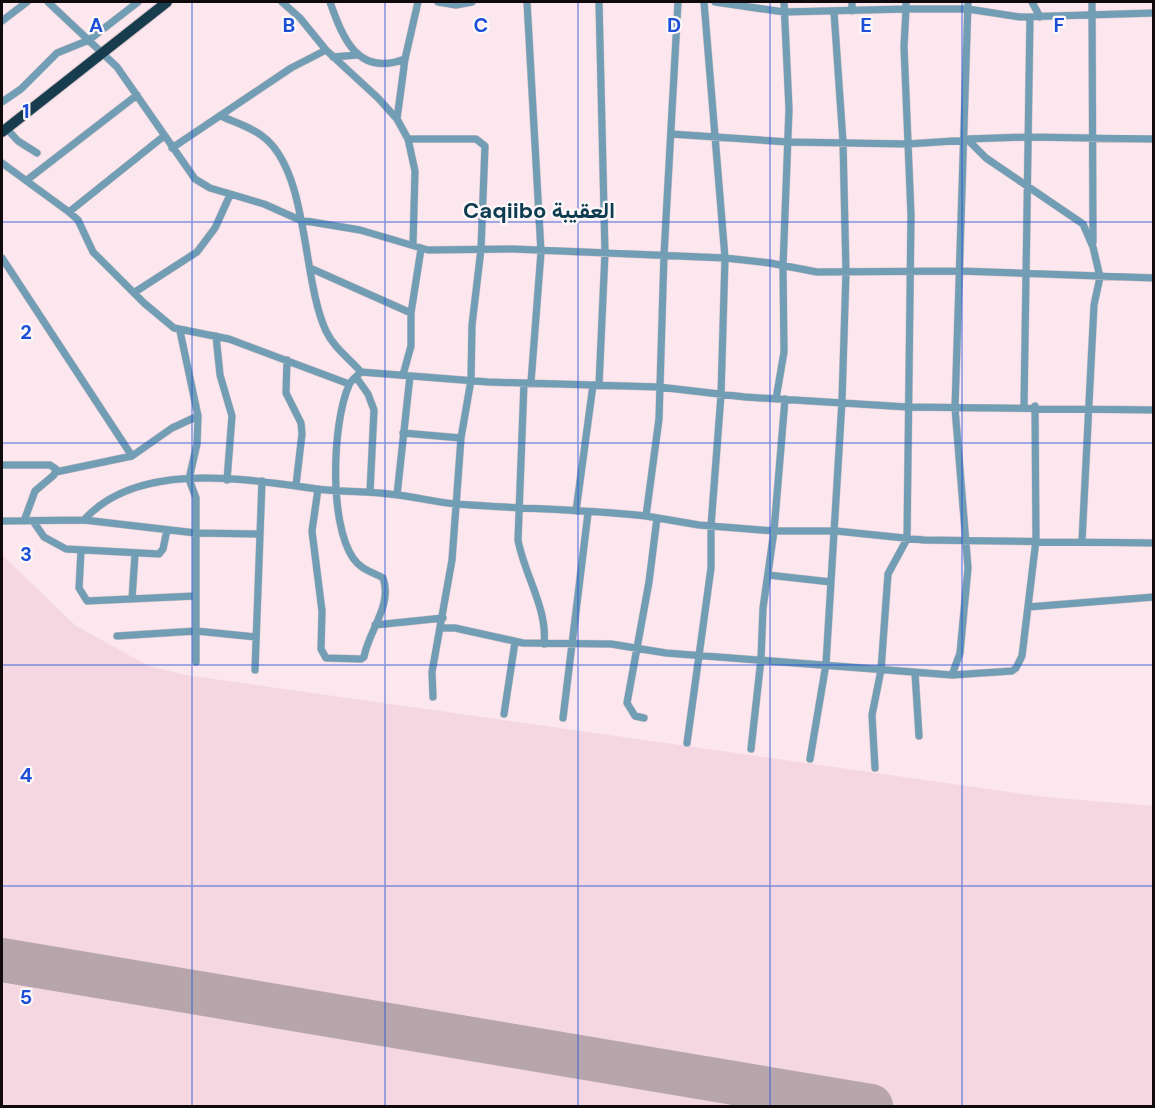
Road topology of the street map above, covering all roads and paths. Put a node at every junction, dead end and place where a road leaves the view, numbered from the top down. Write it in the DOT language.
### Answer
graph roads {
  1 [pos="27,2"];
  2 [pos="48,2"];
  3 [pos="138,2"];
  4 [pos="167,2"];
  5 [pos="282,2"];
  6 [pos="330,2"];
  7 [pos="418,2"];
  8 [pos="438,2"];
  9 [pos="472,2"];
  10 [pos="527,2"];
  11 [pos="599,2"];
  12 [pos="678,2"];
  13 [pos="704,2"];
  14 [pos="715,2"];
  15 [pos="784,2"];
  16 [pos="852,2"];
  17 [pos="1032,2"];
  18 [pos="1092,2"];
  19 [pos="906,5"];
  20 [pos="968,5"];
  21 [pos="852,11"];
  22 [pos="784,12"];
  23 [pos="834,12"];
  24 [pos="1154,13"];
  25 [pos="1030,16"];
  26 [pos="1091,16"];
  27 [pos="1040,17"];
  28 [pos="2,21"];
  29 [pos="89,40"];
  30 [pos="326,50"];
  31 [pos="103,53"];
  32 [pos="357,55"];
  33 [pos="333,57"];
  34 [pos="405,59"];
  35 [pos="137,95"];
  36 [pos="2,102"];
  37 [pos="221,116"];
  38 [pos="397,119"];
  39 [pos="4,130"];
  40 [pos="671,134"];
  41 [pos="164,136"];
  42 [pos="715,137"];
  43 [pos="1028,137"];
  44 [pos="1092,138"];
  45 [pos="408,139"];
  46 [pos="965,139"];
  47 [pos="1154,139"];
  48 [pos="788,142"];
  49 [pos="843,142"];
  50 [pos="908,144"];
  51 [pos="172,148"];
  52 [pos="37,153"];
  53 [pos="2,163"];
  54 [pos="27,180"];
  55 [pos="1027,184"];
  56 [pos="230,195"];
  57 [pos="69,212"];
  58 [pos="300,220"];
  59 [pos="413,245"];
  60 [pos="1094,247"];
  61 [pos="421,249"];
  62 [pos="481,249"];
  63 [pos="541,252"];
  64 [pos="605,253"];
  65 [pos="664,255"];
  66 [pos="725,258"];
  67 [pos="2,262"];
  68 [pos="783,267"];
  69 [pos="310,268"];
  70 [pos="909,271"];
  71 [pos="960,271"];
  72 [pos="846,272"];
  73 [pos="1026,274"];
  74 [pos="1100,277"];
  75 [pos="1154,278"];
  76 [pos="135,292"];
  77 [pos="411,314"];
  78 [pos="180,331"];
  79 [pos="216,336"];
  80 [pos="287,360"];
  81 [pos="358,374"];
  82 [pos="406,375"];
  83 [pos="471,380"];
  84 [pos="527,382"];
  85 [pos="349,384"];
  86 [pos="596,385"];
  87 [pos="659,387"];
  88 [pos="721,394"];
  89 [pos="776,399"];
  90 [pos="785,399"];
  91 [pos="842,401"];
  92 [pos="1024,406"];
  93 [pos="1035,406"];
  94 [pos="907,407"];
  95 [pos="955,408"];
  96 [pos="1088,408"];
  97 [pos="1154,410"];
  98 [pos="198,416"];
  99 [pos="403,433"];
  100 [pos="461,438"];
  101 [pos="132,456"];
  102 [pos="2,465"];
  103 [pos="56,472"];
  104 [pos="189,479"];
  105 [pos="227,480"];
  106 [pos="262,481"];
  107 [pos="296,485"];
  108 [pos="318,489"];
  109 [pos="338,489"];
  110 [pos="370,492"];
  111 [pos="397,495"];
  112 [pos="456,504"];
  113 [pos="517,509"];
  114 [pos="576,511"];
  115 [pos="588,513"];
  116 [pos="646,516"];
  117 [pos="657,518"];
  118 [pos="84,520"];
  119 [pos="2,521"];
  120 [pos="24,521"];
  121 [pos="33,521"];
  122 [pos="711,526"];
  123 [pos="167,530"];
  124 [pos="774,531"];
  125 [pos="836,531"];
  126 [pos="196,533"];
  127 [pos="260,534"];
  128 [pos="907,539"];
  129 [pos="967,540"];
  130 [pos="1036,540"];
  131 [pos="1082,541"];
  132 [pos="1154,543"];
  133 [pos="81,551"];
  134 [pos="135,554"];
  135 [pos="768,575"];
  136 [pos="831,582"];
  137 [pos="195,596"];
  138 [pos="1154,597"];
  139 [pos="132,599"];
  140 [pos="1028,608"];
  141 [pos="443,618"];
  142 [pos="375,625"];
  143 [pos="441,628"];
  144 [pos="196,631"];
  145 [pos="117,636"];
  146 [pos="256,637"];
  147 [pos="515,642"];
  148 [pos="544,644"];
  149 [pos="571,644"];
  150 [pos="635,648"];
  151 [pos="698,655"];
  152 [pos="761,659"];
  153 [pos="196,662"];
  154 [pos="826,664"];
  155 [pos="255,669"];
  156 [pos="881,670"];
  157 [pos="915,674"];
  158 [pos="952,675"];
  159 [pos="433,697"];
  160 [pos="504,714"];
  161 [pos="563,718"];
  162 [pos="644,718"];
  163 [pos="920,736"];
  164 [pos="687,743"];
  165 [pos="751,749"];
  166 [pos="810,759"];
  167 [pos="874,768"];
  1 -- 28 [label="street"];
  2 -- 29 [label="street"];
  3 -- 29 [label="street"];
  4 -- 31 [label="highway"];
  5 -- 30 [label="street"];
  6 -- 32 [label="street"];
  7 -- 34 [label="street"];
  8 -- 9 [label="street"];
  10 -- 63 [label="street"];
  11 -- 64 [label="street"];
  12 -- 40 [label="street"];
  13 -- 42 [label="street"];
  14 -- 22 [label="street"];
  15 -- 22 [label="street"];
  16 -- 21 [label="street"];
  17 -- 27 [label="street"];
  18 -- 26 [label="street"];
  19 -- 20 [label="street"];
  19 -- 21 [label="street"];
  19 -- 50 [label="street"];
  20 -- 25 [label="street"];
  20 -- 46 [label="street"];
  21 -- 23 [label="street"];
  22 -- 23 [label="street"];
  22 -- 48 [label="street"];
  23 -- 49 [label="street"];
  24 -- 26 [label="street"];
  25 -- 27 [label="street"];
  25 -- 43 [label="street"];
  26 -- 27 [label="street"];
  26 -- 44 [label="street"];
  29 -- 31 [label="street"];
  29 -- 36 [label="street"];
  30 -- 33 [label="street"];
  30 -- 37 [label="street"];
  31 -- 35 [label="street"];
  31 -- 39 [label="highway"];
  32 -- 33 [label="street"];
  32 -- 34 [label="street"];
  33 -- 38 [label="street"];
  34 -- 38 [label="street"];
  35 -- 41 [label="street"];
  35 -- 54 [label="street"];
  37 -- 51 [label="street"];
  37 -- 58 [label="street"];
  38 -- 45 [label="street"];
  39 -- 52 [label="street"];
  40 -- 42 [label="street"];
  40 -- 65 [label="street"];
  41 -- 51 [label="street"];
  41 -- 57 [label="street"];
  42 -- 48 [label="street"];
  42 -- 66 [label="street"];
  43 -- 44 [label="street"];
  43 -- 46 [label="street"];
  43 -- 55 [label="street"];
  44 -- 47 [label="street"];
  44 -- 60 [label="street"];
  45 -- 59 [label="street"];
  45 -- 62 [label="street"];
  46 -- 50 [label="street"];
  46 -- 55 [label="street"];
  46 -- 71 [label="street"];
  48 -- 49 [label="street"];
  48 -- 68 [label="street"];
  49 -- 50 [label="street"];
  49 -- 72 [label="street"];
  50 -- 70 [label="street"];
  51 -- 56 [label="street"];
  53 -- 54 [label="street"];
  54 -- 57 [label="street"];
  55 -- 60 [label="street"];
  55 -- 73 [label="street"];
  56 -- 58 [label="street"];
  56 -- 76 [label="street"];
  57 -- 76 [label="street"];
  58 -- 59 [label="street"];
  58 -- 69 [label="street"];
  59 -- 61 [label="street"];
  60 -- 74 [label="street"];
  61 -- 62 [label="street"];
  61 -- 77 [label="street"];
  62 -- 63 [label="street"];
  62 -- 83 [label="street"];
  63 -- 64 [label="street"];
  63 -- 84 [label="street"];
  64 -- 65 [label="street"];
  64 -- 86 [label="street"];
  65 -- 66 [label="street"];
  65 -- 87 [label="street"];
  66 -- 68 [label="street"];
  66 -- 88 [label="street"];
  67 -- 101 [label="street"];
  68 -- 72 [label="street"];
  68 -- 89 [label="street"];
  69 -- 77 [label="street"];
  69 -- 81 [label="street"];
  70 -- 71 [label="street"];
  70 -- 72 [label="street"];
  70 -- 94 [label="street"];
  71 -- 73 [label="street"];
  71 -- 95 [label="street"];
  72 -- 91 [label="street"];
  73 -- 74 [label="street"];
  73 -- 92 [label="street"];
  74 -- 75 [label="street"];
  74 -- 96 [label="street"];
  76 -- 78 [label="street"];
  77 -- 82 [label="street"];
  78 -- 79 [label="street"];
  78 -- 98 [label="street"];
  79 -- 80 [label="street"];
  79 -- 105 [label="street"];
  80 -- 85 [label="street"];
  80 -- 107 [label="street"];
  81 -- 82 [label="street"];
  81 -- 85 [label="street"];
  81 -- 110 [label="street"];
  82 -- 83 [label="street"];
  82 -- 99 [label="street"];
  83 -- 84 [label="street"];
  83 -- 100 [label="street"];
  84 -- 86 [label="street"];
  84 -- 113 [label="street"];
  85 -- 109 [label="street"];
  86 -- 87 [label="street"];
  86 -- 114 [label="street"];
  87 -- 88 [label="street"];
  87 -- 116 [label="street"];
  88 -- 89 [label="street"];
  88 -- 122 [label="street"];
  89 -- 90 [label="street"];
  90 -- 91 [label="street"];
  90 -- 124 [label="street"];
  91 -- 94 [label="street"];
  91 -- 125 [label="street"];
  92 -- 93 [label="street"];
  92 -- 95 [label="street"];
  93 -- 96 [label="street"];
  93 -- 130 [label="street"];
  94 -- 95 [label="street"];
  94 -- 128 [label="street"];
  95 -- 129 [label="street"];
  96 -- 97 [label="street"];
  96 -- 131 [label="street"];
  98 -- 101 [label="street"];
  98 -- 104 [label="street"];
  99 -- 100 [label="street"];
  99 -- 111 [label="street"];
  100 -- 112 [label="street"];
  101 -- 103 [label="street"];
  102 -- 103 [label="street"];
  103 -- 120 [label="street"];
  104 -- 105 [label="street"];
  104 -- 118 [label="street"];
  104 -- 126 [label="street"];
  105 -- 106 [label="street"];
  106 -- 107 [label="street"];
  106 -- 127 [label="street"];
  107 -- 108 [label="street"];
  108 -- 109 [label="street"];
  108 -- 142 [label="street"];
  109 -- 110 [label="street"];
  109 -- 142 [label="street"];
  110 -- 111 [label="street"];
  111 -- 112 [label="street"];
  112 -- 113 [label="street"];
  112 -- 141 [label="street"];
  113 -- 114 [label="street"];
  113 -- 148 [label="street"];
  114 -- 115 [label="street"];
  115 -- 116 [label="street"];
  115 -- 149 [label="street"];
  116 -- 117 [label="street"];
  117 -- 122 [label="street"];
  117 -- 150 [label="street"];
  118 -- 121 [label="street"];
  118 -- 123 [label="street"];
  119 -- 120 [label="street"];
  120 -- 121 [label="street"];
  121 -- 133 [label="street"];
  122 -- 124 [label="street"];
  122 -- 151 [label="street"];
  123 -- 126 [label="street"];
  123 -- 134 [label="street"];
  124 -- 125 [label="street"];
  124 -- 135 [label="street"];
  125 -- 128 [label="street"];
  125 -- 136 [label="street"];
  126 -- 127 [label="street"];
  126 -- 137 [label="street"];
  127 -- 146 [label="street"];
  128 -- 129 [label="street"];
  128 -- 156 [label="street"];
  129 -- 130 [label="street"];
  129 -- 158 [label="street"];
  130 -- 131 [label="street"];
  130 -- 140 [label="street"];
  131 -- 132 [label="street"];
  133 -- 134 [label="street"];
  133 -- 139 [label="street"];
  134 -- 139 [label="street"];
  135 -- 136 [label="street"];
  135 -- 152 [label="street"];
  136 -- 154 [label="street"];
  137 -- 139 [label="street"];
  137 -- 144 [label="street"];
  138 -- 140 [label="street"];
  140 -- 158 [label="street"];
  141 -- 142 [label="street"];
  141 -- 143 [label="street"];
  143 -- 147 [label="street"];
  143 -- 159 [label="street"];
  144 -- 145 [label="street"];
  144 -- 146 [label="street"];
  144 -- 153 [label="street"];
  146 -- 155 [label="street"];
  147 -- 148 [label="street"];
  147 -- 160 [label="street"];
  148 -- 149 [label="street"];
  149 -- 150 [label="street"];
  149 -- 161 [label="street"];
  150 -- 151 [label="street"];
  150 -- 162 [label="street"];
  151 -- 152 [label="street"];
  151 -- 164 [label="street"];
  152 -- 154 [label="street"];
  152 -- 165 [label="street"];
  154 -- 156 [label="street"];
  154 -- 166 [label="street"];
  156 -- 157 [label="street"];
  156 -- 167 [label="street"];
  157 -- 158 [label="street"];
  157 -- 163 [label="street"];
}
